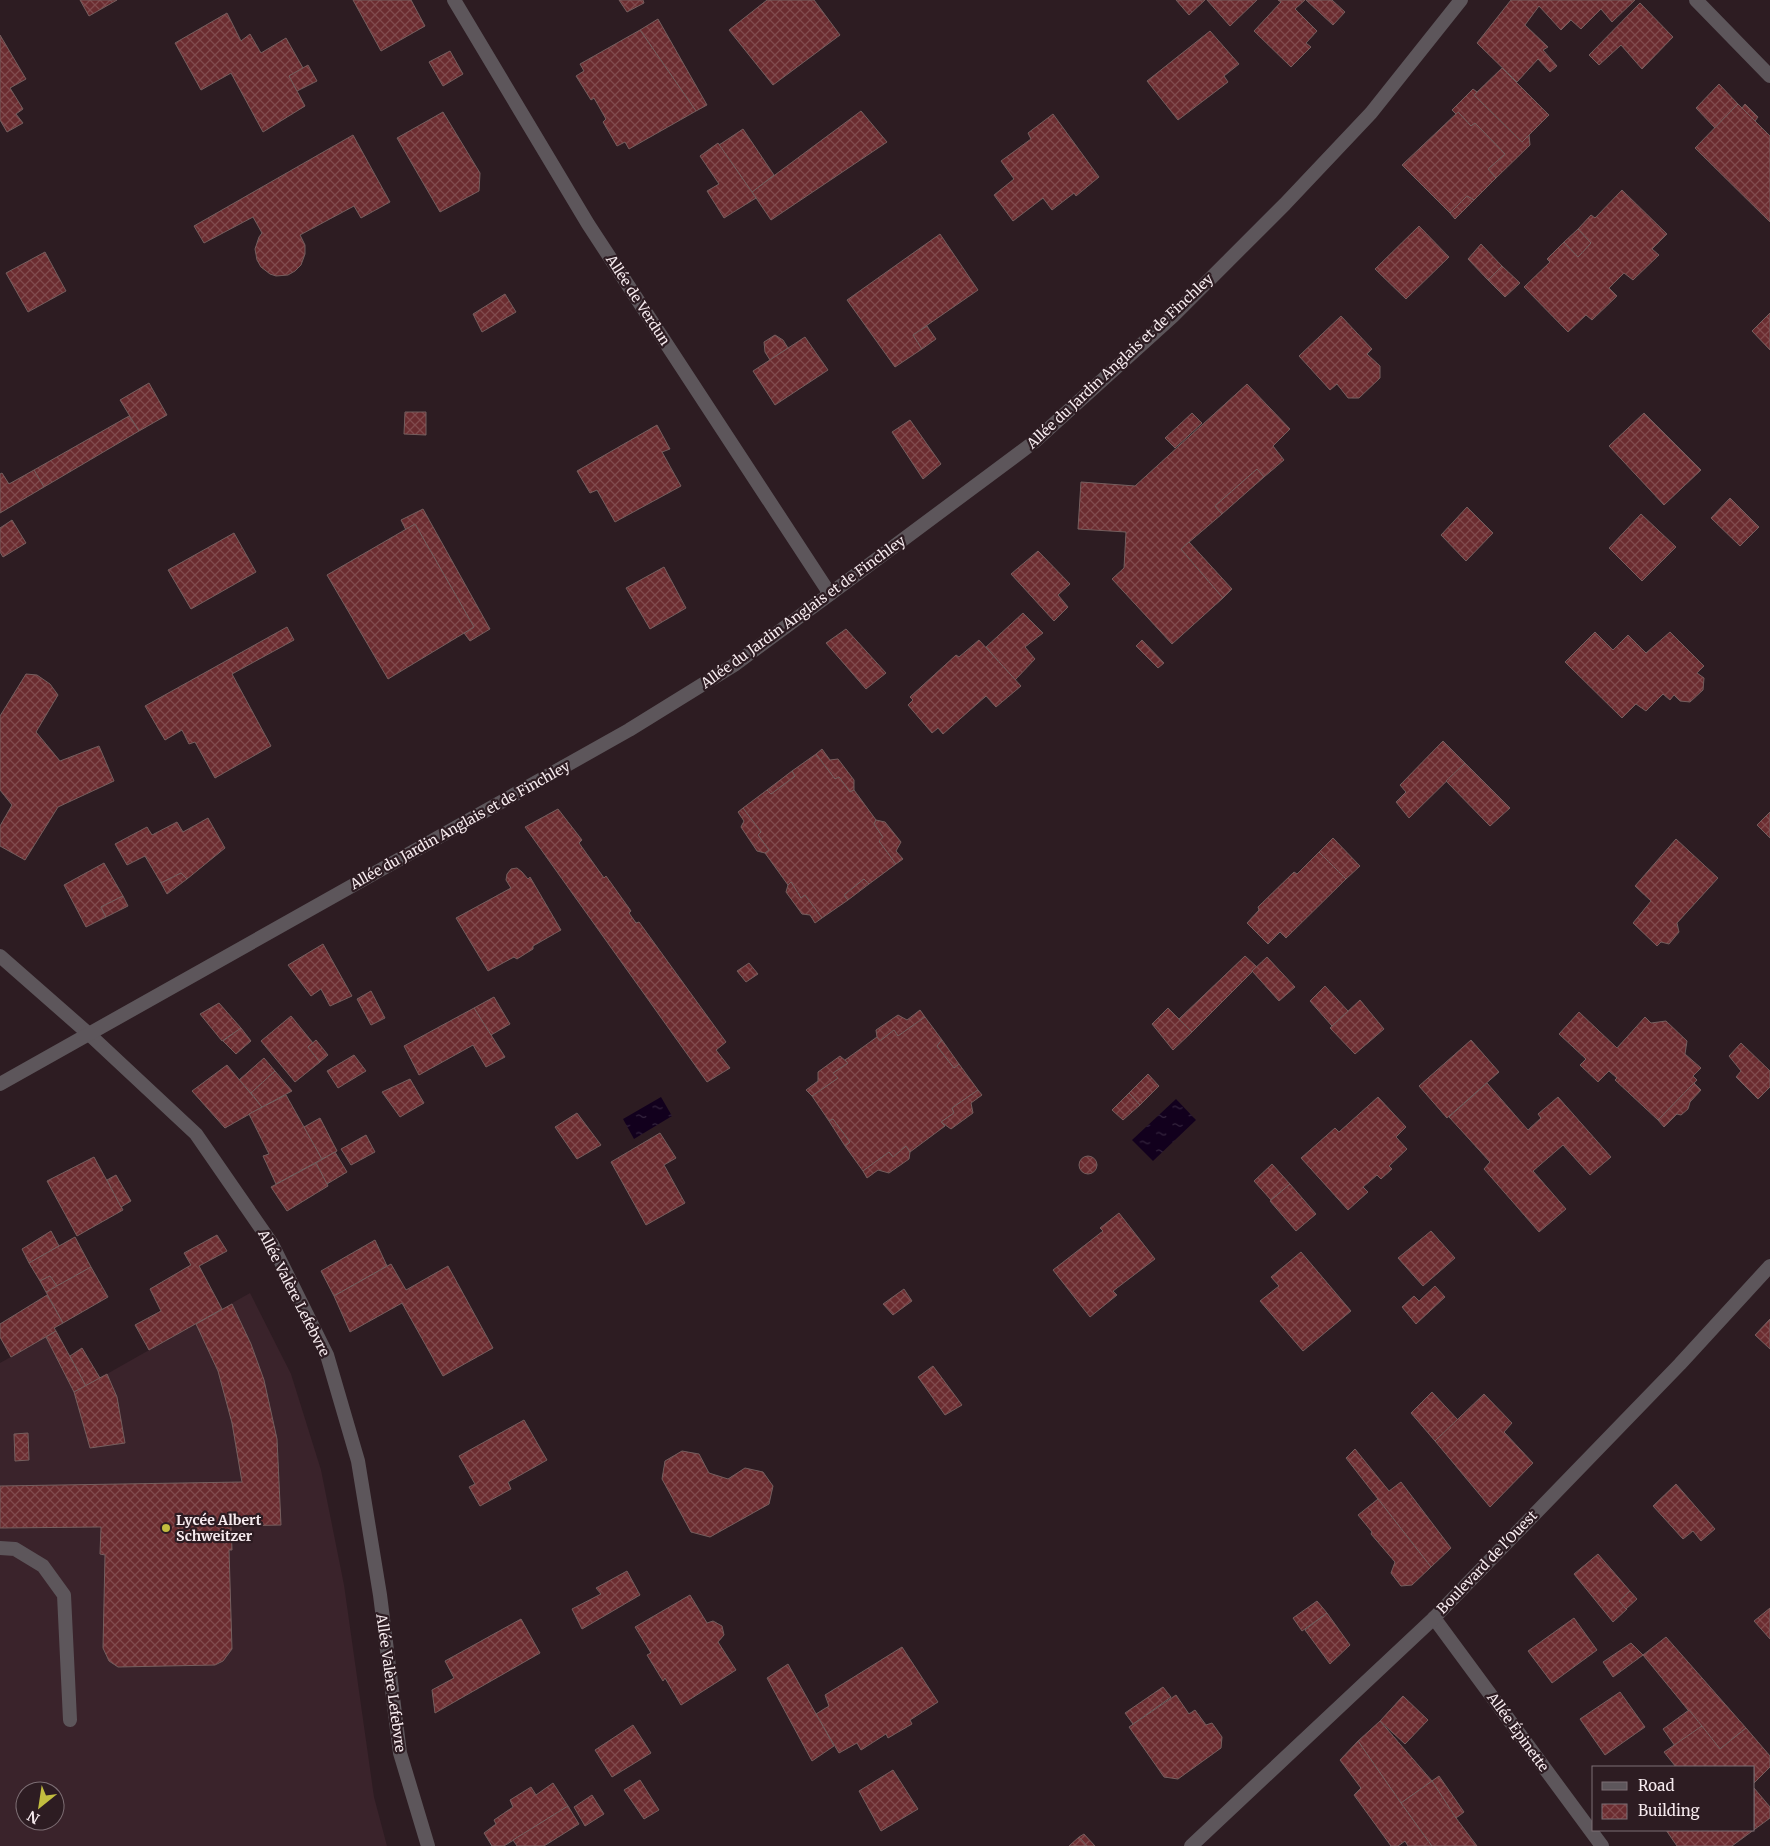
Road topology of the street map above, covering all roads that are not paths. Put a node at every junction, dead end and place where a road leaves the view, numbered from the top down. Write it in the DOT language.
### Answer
graph roads {
  1 [pos="454,0"];
  2 [pos="1461,0"];
  3 [pos="1696,0"];
  4 [pos="1770,76"];
  5 [pos="830,594"];
  6 [pos="0,956"];
  7 [pos="90,1034"];
  8 [pos="0,1084"];
  9 [pos="1770,1266"];
  10 [pos="0,1548"];
  11 [pos="1434,1618"];
  12 [pos="70,1720"];
  13 [pos="428,1846"];
  14 [pos="1191,1846"];
  15 [pos="1602,1846"];
  1 -- 5 [label="street, Allée de Verdun"];
  2 -- 5 [label="street, Allée du Jardin Anglais et de Finchley"];
  3 -- 4 [label="street"];
  5 -- 7 [label="street, Allée du Jardin Anglais et de Finchley"];
  6 -- 7 [label="street, Allée Valère Lefebvre"];
  7 -- 8 [label="street, Allée du Jardin Anglais et de Finchley"];
  7 -- 13 [label="street, Allée Valère Lefebvre"];
  9 -- 11 [label="street, Boulevard de l'Ouest"];
  10 -- 12 [label="street"];
  11 -- 14 [label="street, Boulevard de l'Ouest"];
  11 -- 15 [label="street, Allée Épinette"];
}
